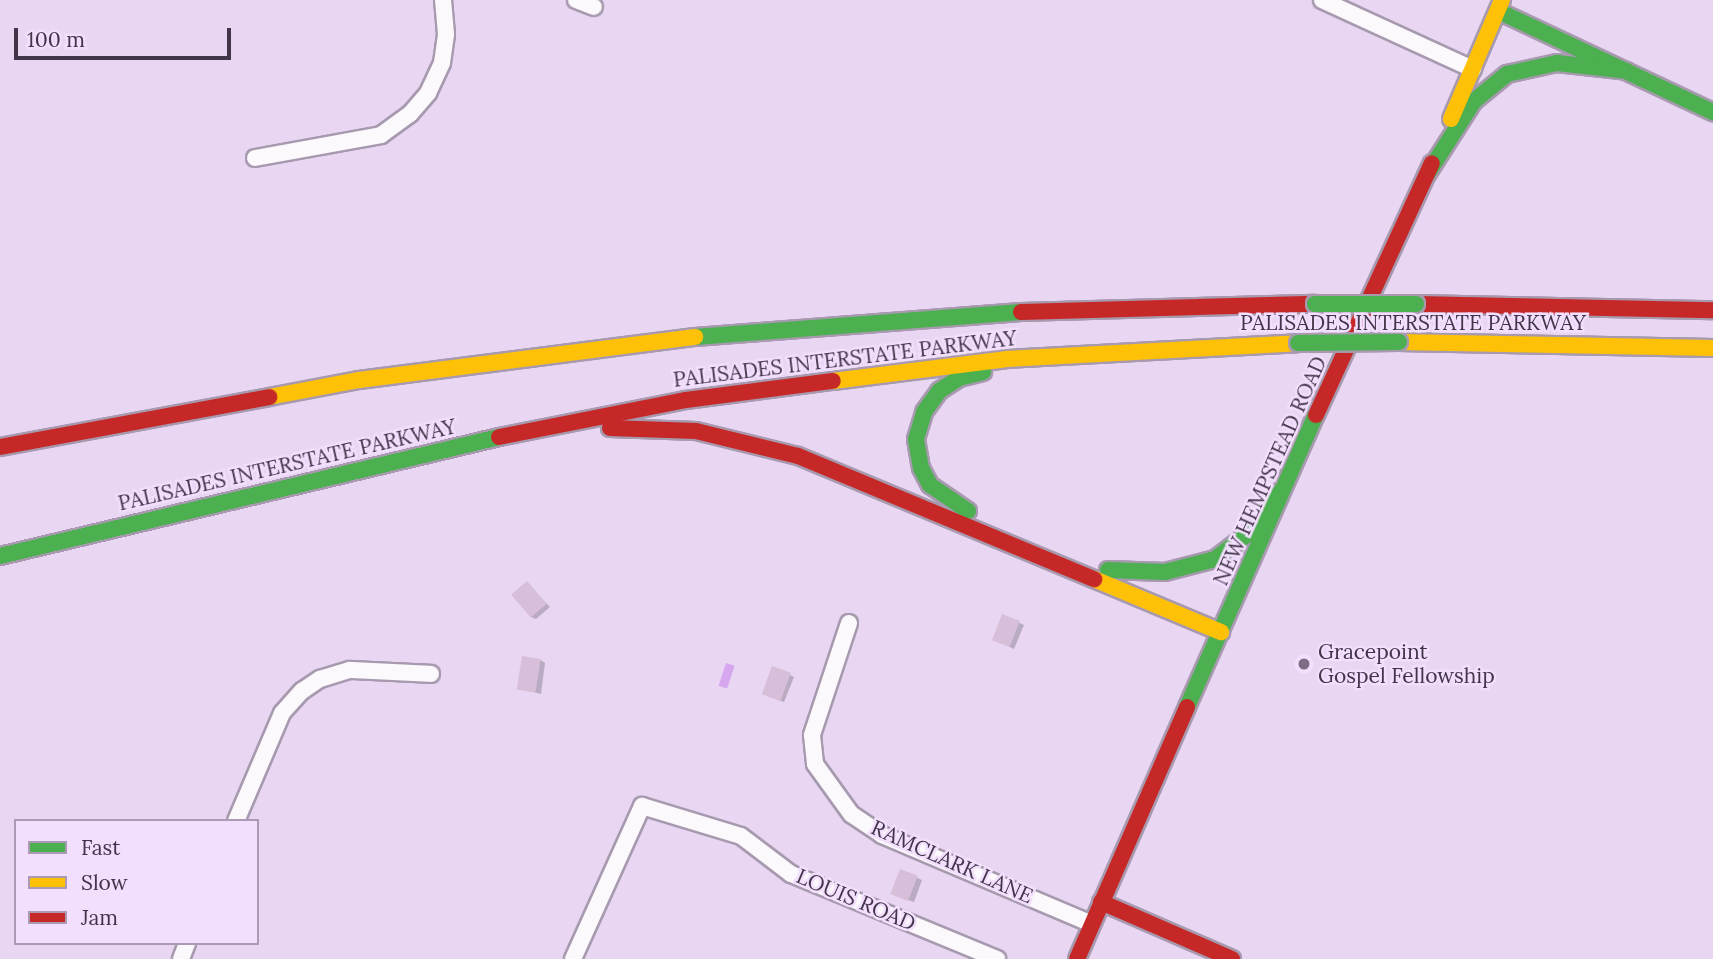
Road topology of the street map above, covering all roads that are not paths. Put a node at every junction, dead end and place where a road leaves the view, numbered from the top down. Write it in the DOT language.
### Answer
graph roads {
  1 [pos="443,0"];
  2 [pos="576,0"];
  3 [pos="1322,0"];
  4 [pos="1502,4"];
  5 [pos="594,7"];
  6 [pos="1473,69"];
  7 [pos="1627,71"];
  8 [pos="1713,96"];
  9 [pos="1713,112"];
  10 [pos="254,158"];
  11 [pos="1426,176"];
  12 [pos="1713,293"];
  13 [pos="1459,304"];
  14 [pos="1713,310"];
  15 [pos="1166,347"];
  16 [pos="1713,348"];
  17 [pos="0,447"];
  18 [pos="423,454"];
  19 [pos="1282,489"];
  20 [pos="0,556"];
  21 [pos="1108,570"];
  22 [pos="849,623"];
  23 [pos="1223,626"];
  24 [pos="431,674"];
  25 [pos="237,819"];
  26 [pos="1101,902"];
  27 [pos="1092,924"];
  28 [pos="573,959"];
  29 [pos="997,959"];
  30 [pos="1077,959"];
  31 [pos="1232,959"];
  1 -- 10 [label="street"];
  2 -- 5 [label="street"];
  3 -- 6 [label="street"];
  4 -- 6 [label="main road, NEW HEMPSTEAD ROAD"];
  4 -- 7 [label="main road"];
  4 -- 8 [label="main road"];
  6 -- 11 [label="main road, NEW HEMPSTEAD ROAD"];
  7 -- 9 [label="main road"];
  7 -- 11 [label="main road"];
  11 -- 19 [label="main road, NEW HEMPSTEAD ROAD"];
  12 -- 13 [label="main road"];
  13 -- 14 [label="main road, PALISADES INTERSTATE PARKWAY"];
  13 -- 17 [label="main road, PALISADES INTERSTATE PARKWAY, bridge"];
  15 -- 16 [label="main road, PALISADES INTERSTATE PARKWAY, bridge"];
  15 -- 18 [label="main road, PALISADES INTERSTATE PARKWAY"];
  15 -- 21 [label="main road"];
  18 -- 20 [label="main road, PALISADES INTERSTATE PARKWAY"];
  18 -- 23 [label="main road"];
  19 -- 21 [label="main road"];
  19 -- 23 [label="main road, NEW HEMPSTEAD ROAD"];
  21 -- 23 [label="main road"];
  22 -- 27 [label="street, RAMCLARK LANE"];
  23 -- 26 [label="main road, NEW HEMPSTEAD ROAD"];
  24 -- 25 [label="street"];
  26 -- 27 [label="main road, NEW HEMPSTEAD ROAD"];
  26 -- 31 [label="main road"];
  27 -- 30 [label="main road, NEW HEMPSTEAD ROAD"];
  28 -- 29 [label="street, LOUIS ROAD"];
}
